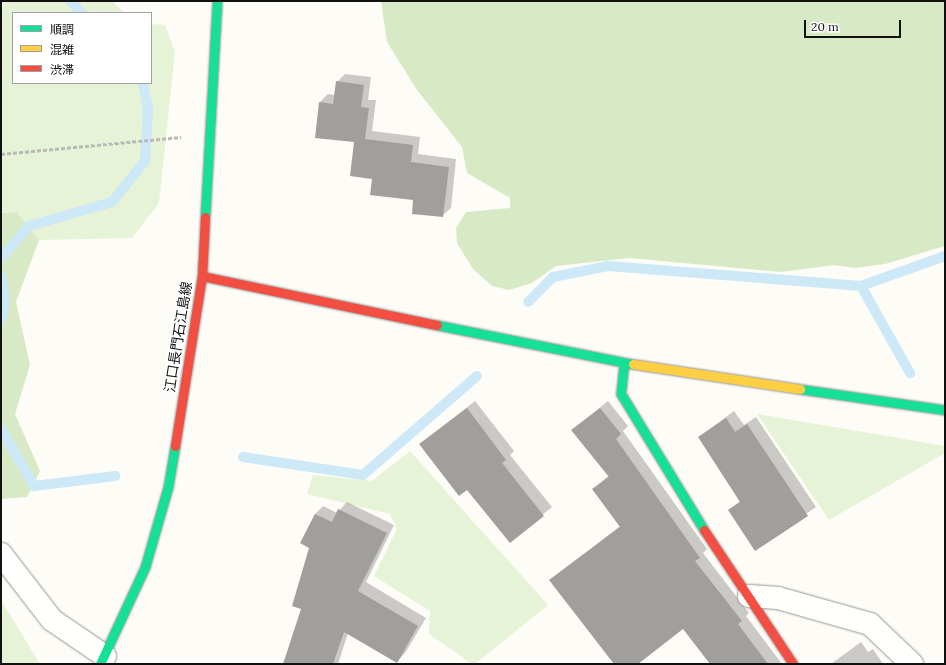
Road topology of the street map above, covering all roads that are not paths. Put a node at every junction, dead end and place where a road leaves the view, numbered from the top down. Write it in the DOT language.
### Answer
graph roads {
  1 [pos="217,1"];
  2 [pos="202,276"];
  3 [pos="624,363"];
  4 [pos="945,410"];
  5 [pos="1,554"];
  6 [pos="749,596"];
  7 [pos="102,660"];
  8 [pos="793,664"];
  9 [pos="912,664"];
  1 -- 2 [label="street, 江口長門石江島線"];
  2 -- 3 [label="street"];
  2 -- 7 [label="street, 江口長門石江島線"];
  3 -- 4 [label="street"];
  3 -- 6 [label="street"];
  5 -- 7 [label="street"];
  6 -- 8 [label="street"];
  6 -- 9 [label="street"];
}
